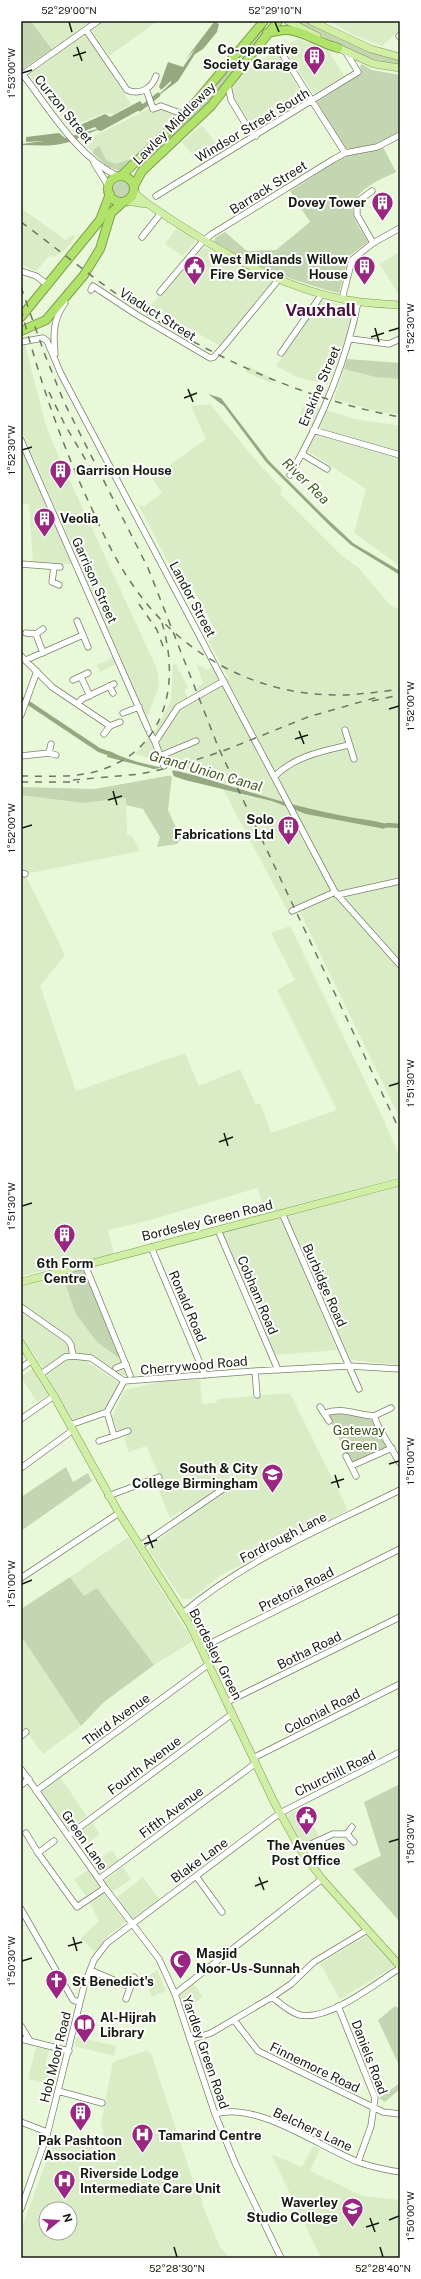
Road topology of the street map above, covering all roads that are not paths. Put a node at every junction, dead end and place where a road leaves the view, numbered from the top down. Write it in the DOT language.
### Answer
graph roads {
  1 [pos="98,21"];
  2 [pos="264,21"];
  3 [pos="278,21"];
  4 [pos="288,21"];
  5 [pos="311,21"];
  6 [pos="86,30"];
  7 [pos="267,33"];
  8 [pos="338,48"];
  9 [pos="281,52"];
  10 [pos="347,54"];
  11 [pos="400,57"];
  12 [pos="400,68"];
  13 [pos="22,73"];
  14 [pos="156,76"];
  15 [pos="228,86"];
  16 [pos="146,89"];
  17 [pos="220,95"];
  18 [pos="231,100"];
  19 [pos="312,102"];
  20 [pos="180,113"];
  21 [pos="400,135"];
  22 [pos="256,136"];
  23 [pos="345,153"];
  24 [pos="92,159"];
  25 [pos="120,177"];
  26 [pos="134,188"];
  27 [pos="109,190"];
  28 [pos="372,191"];
  29 [pos="156,196"];
  30 [pos="125,201"];
  31 [pos="148,204"];
  32 [pos="161,213"];
  33 [pos="400,228"];
  34 [pos="142,237"];
  35 [pos="204,240"];
  36 [pos="373,243"];
  37 [pos="21,271"];
  38 [pos="84,275"];
  39 [pos="279,279"];
  40 [pos="48,285"];
  41 [pos="92,288"];
  42 [pos="160,292"];
  43 [pos="322,294"];
  44 [pos="342,299"];
  45 [pos="358,302"];
  46 [pos="400,305"];
  47 [pos="21,317"];
  48 [pos="21,331"];
  49 [pos="351,339"];
  50 [pos="400,339"];
  51 [pos="21,342"];
  52 [pos="281,353"];
  53 [pos="56,362"];
  54 [pos="313,430"];
  55 [pos="21,440"];
  56 [pos="302,454"];
  57 [pos="400,455"];
  58 [pos="327,469"];
  59 [pos="290,475"];
  60 [pos="21,564"];
  61 [pos="59,585"];
  62 [pos="77,621"];
  63 [pos="43,629"];
  64 [pos="26,633"];
  65 [pos="36,634"];
  66 [pos="83,635"];
  67 [pos="88,647"];
  68 [pos="43,652"];
  69 [pos="21,656"];
  70 [pos="26,660"];
  71 [pos="37,671"];
  72 [pos="88,673"];
  73 [pos="81,676"];
  74 [pos="72,680"];
  75 [pos="224,681"];
  76 [pos="113,693"];
  77 [pos="90,696"];
  78 [pos="77,704"];
  79 [pos="139,707"];
  80 [pos="123,713"];
  81 [pos="21,715"];
  82 [pos="120,722"];
  83 [pos="110,726"];
  84 [pos="345,730"];
  85 [pos="104,734"];
  86 [pos="156,740"];
  87 [pos="196,741"];
  88 [pos="51,744"];
  89 [pos="349,745"];
  90 [pos="49,753"];
  91 [pos="56,755"];
  92 [pos="21,756"];
  93 [pos="160,756"];
  94 [pos="354,758"];
  95 [pos="164,766"];
  96 [pos="275,776"];
  97 [pos="400,881"];
  98 [pos="336,893"];
  99 [pos="292,911"];
  100 [pos="400,965"];
  101 [pos="400,1182"];
  102 [pos="282,1213"];
  103 [pos="218,1230"];
  104 [pos="151,1246"];
  105 [pos="84,1265"];
  106 [pos="21,1282"];
  107 [pos="21,1307"];
  108 [pos="21,1343"];
  109 [pos="73,1356"];
  110 [pos="28,1363"];
  111 [pos="126,1364"];
  112 [pos="349,1366"];
  113 [pos="21,1368"];
  114 [pos="116,1368"];
  115 [pos="400,1369"];
  116 [pos="278,1370"];
  117 [pos="255,1371"];
  118 [pos="41,1374"];
  119 [pos="130,1375"];
  120 [pos="205,1375"];
  121 [pos="124,1381"];
  122 [pos="359,1388"];
  123 [pos="256,1395"];
  124 [pos="54,1396"];
  125 [pos="320,1407"];
  126 [pos="391,1408"];
  127 [pos="107,1412"];
  128 [pos="326,1413"];
  129 [pos="374,1416"];
  130 [pos="21,1419"];
  131 [pos="329,1421"];
  132 [pos="71,1427"];
  133 [pos="128,1431"];
  134 [pos="114,1436"];
  135 [pos="99,1442"];
  136 [pos="392,1448"];
  137 [pos="346,1456"];
  138 [pos="400,1463"];
  139 [pos="351,1466"];
  140 [pos="21,1468"];
  141 [pos="356,1476"];
  142 [pos="159,1477"];
  143 [pos="223,1489"];
  144 [pos="400,1490"];
  145 [pos="108,1496"];
  146 [pos="119,1513"];
  147 [pos="140,1546"];
  148 [pos="400,1549"];
  149 [pos="21,1578"];
  150 [pos="182,1613"];
  151 [pos="400,1617"];
  152 [pos="201,1648"];
  153 [pos="209,1664"];
  154 [pos="400,1684"];
  155 [pos="227,1702"];
  156 [pos="232,1714"];
  157 [pos="400,1752"];
  158 [pos="255,1761"];
  159 [pos="21,1769"];
  160 [pos="28,1779"];
  161 [pos="21,1785"];
  162 [pos="36,1791"];
  163 [pos="280,1813"];
  164 [pos="352,1827"];
  165 [pos="26,1833"];
  166 [pos="347,1834"];
  167 [pos="68,1835"];
  168 [pos="54,1841"];
  169 [pos="354,1842"];
  170 [pos="300,1849"];
  171 [pos="38,1853"];
  172 [pos="196,1876"];
  173 [pos="99,1879"];
  174 [pos="322,1879"];
  175 [pos="105,1888"];
  176 [pos="21,1909"];
  177 [pos="222,1912"];
  178 [pos="131,1924"];
  179 [pos="367,1930"];
  180 [pos="400,1967"];
  181 [pos="90,1970"];
  182 [pos="134,1977"];
  183 [pos="130,1987"];
  184 [pos="175,1994"];
  185 [pos="272,1997"];
  186 [pos="126,1999"];
  187 [pos="80,2002"];
  188 [pos="338,2006"];
  189 [pos="234,2020"];
  190 [pos="21,2026"];
  191 [pos="21,2039"];
  192 [pos="190,2040"];
  193 [pos="30,2041"];
  194 [pos="69,2051"];
  195 [pos="58,2091"];
  196 [pos="102,2103"];
  197 [pos="375,2107"];
  198 [pos="215,2114"];
  199 [pos="400,2114"];
  200 [pos="21,2122"];
  201 [pos="48,2132"];
  202 [pos="358,2162"];
  203 [pos="400,2172"];
  204 [pos="22,2200"];
  205 [pos="21,2209"];
  206 [pos="281,2258"];
  1 -- 6 [label="street"];
  2 -- 25 [label="highway, Lawley Middleway"];
  3 -- 7 [label="highway, Lawley Middleway"];
  4 -- 8 [label="main road"];
  5 -- 11 [label="main road"];
  6 -- 13 [label="street"];
  6 -- 16 [label="street"];
  7 -- 8 [label="highway"];
  7 -- 15 [label="highway, Lawley Middleway"];
  8 -- 10 [label="main road"];
  9 -- 19 [label="street"];
  10 -- 12 [label="main road"];
  10 -- 19 [label="street, Windsor Street South"];
  13 -- 24 [label="street, Curzon Street"];
  14 -- 16 [label="street"];
  15 -- 17 [label="highway, Lawley Middleway"];
  15 -- 18 [label="street"];
  16 -- 20 [label="street"];
  17 -- 18 [label="street"];
  17 -- 26 [label="highway, Lawley Middleway"];
  18 -- 22 [label="street"];
  19 -- 22 [label="street, Windsor Street South"];
  19 -- 23 [label="street"];
  21 -- 23 [label="street"];
  22 -- 29 [label="street, Windsor Street South"];
  23 -- 35 [label="street, Barrack Street"];
  24 -- 25 [label="street, Curzon Street"];
  24 -- 27 [label="street, Curzon Street"];
  25 -- 26 [label="highway"];
  25 -- 27 [label="highway"];
  26 -- 30 [label="highway"];
  26 -- 31 [label="main road"];
  27 -- 30 [label="highway"];
  27 -- 40 [label="highway"];
  28 -- 36 [label="street"];
  30 -- 31 [label="main road"];
  30 -- 38 [label="highway"];
  31 -- 32 [label="main road"];
  32 -- 34 [label="street"];
  32 -- 35 [label="main road"];
  33 -- 36 [label="street"];
  35 -- 39 [label="main road"];
  35 -- 42 [label="street, Barrack Street"];
  36 -- 44 [label="street"];
  37 -- 40 [label="street"];
  38 -- 48 [label="highway"];
  38 -- 53 [label="street"];
  39 -- 41 [label="street, Viaduct Street"];
  39 -- 43 [label="main road"];
  40 -- 47 [label="highway"];
  43 -- 44 [label="main road"];
  43 -- 52 [label="street"];
  44 -- 45 [label="main road"];
  45 -- 46 [label="main road"];
  45 -- 49 [label="street, Erskine Street"];
  49 -- 50 [label="street"];
  49 -- 54 [label="street, Erskine Street"];
  51 -- 53 [label="street, Landor Street"];
  53 -- 75 [label="street, Landor Street"];
  54 -- 56 [label="street, Erskine Street"];
  54 -- 57 [label="street"];
  55 -- 79 [label="street, Garrison Street"];
  56 -- 58 [label="street"];
  56 -- 59 [label="street, Erskine Street"];
  60 -- 61 [label="street"];
  62 -- 66 [label="street"];
  63 -- 65 [label="street"];
  64 -- 65 [label="street"];
  65 -- 68 [label="street"];
  66 -- 67 [label="street"];
  66 -- 68 [label="street"];
  68 -- 70 [label="street"];
  69 -- 70 [label="street"];
  70 -- 71 [label="street"];
  71 -- 78 [label="street"];
  71 -- 81 [label="street"];
  72 -- 73 [label="street"];
  73 -- 74 [label="street"];
  73 -- 77 [label="street"];
  75 -- 86 [label="street"];
  75 -- 96 [label="street, Landor Street"];
  76 -- 77 [label="street"];
  77 -- 78 [label="street"];
  78 -- 83 [label="street"];
  79 -- 80 [label="street"];
  79 -- 86 [label="street, Garrison Street"];
  82 -- 83 [label="street"];
  83 -- 85 [label="street"];
  84 -- 89 [label="street"];
  86 -- 93 [label="street, Garrison Street"];
  87 -- 93 [label="street"];
  88 -- 90 [label="street"];
  89 -- 94 [label="street"];
  89 -- 96 [label="street"];
  90 -- 91 [label="street"];
  90 -- 92 [label="street"];
  93 -- 95 [label="street, Garrison Street"];
  96 -- 98 [label="street, Landor Street"];
  97 -- 98 [label="street"];
  98 -- 99 [label="street"];
  98 -- 100 [label="street, Landor Street"];
  101 -- 102 [label="main road, Bordesley Green Road"];
  102 -- 103 [label="main road, Bordesley Green Road"];
  102 -- 112 [label="street, Burbidge Road"];
  103 -- 104 [label="main road, Bordesley Green Road"];
  103 -- 116 [label="street, Cobham Road"];
  104 -- 105 [label="main road, Bordesley Green Road"];
  104 -- 120 [label="street, Ronald Road"];
  105 -- 106 [label="main road, Bordesley Green Road"];
  105 -- 111 [label="street"];
  107 -- 109 [label="street"];
  108 -- 118 [label="main road, Bordesley Green"];
  109 -- 118 [label="street"];
  109 -- 121 [label="street, Cherrywood Road"];
  110 -- 113 [label="street"];
  111 -- 114 [label="street"];
  111 -- 119 [label="street"];
  112 -- 115 [label="street, Cherrywood Road"];
  112 -- 116 [label="street, Cherrywood Road"];
  112 -- 122 [label="street, Burbidge Road"];
  116 -- 117 [label="street, Cherrywood Road"];
  117 -- 120 [label="street, Cherrywood Road"];
  117 -- 123 [label="street"];
  118 -- 124 [label="main road, Bordesley Green"];
  120 -- 121 [label="street, Cherrywood Road"];
  121 -- 127 [label="street"];
  124 -- 130 [label="street"];
  124 -- 132 [label="main road, Bordesley Green"];
  125 -- 128 [label="street"];
  126 -- 129 [label="street"];
  127 -- 132 [label="street"];
  127 -- 134 [label="street"];
  128 -- 129 [label="street"];
  128 -- 131 [label="street"];
  129 -- 136 [label="street"];
  132 -- 140 [label="street"];
  132 -- 145 [label="main road, Bordesley Green"];
  133 -- 134 [label="street"];
  134 -- 135 [label="street"];
  136 -- 138 [label="street"];
  136 -- 139 [label="street"];
  137 -- 139 [label="street"];
  139 -- 141 [label="street"];
  142 -- 145 [label="street"];
  143 -- 147 [label="street"];
  144 -- 150 [label="street, Fordrough Lane"];
  145 -- 146 [label="main road, Bordesley Green"];
  146 -- 147 [label="main road, Bordesley Green"];
  146 -- 149 [label="street"];
  147 -- 150 [label="main road, Bordesley Green"];
  148 -- 152 [label="street, Pretoria Road"];
  150 -- 152 [label="main road, Bordesley Green"];
  151 -- 155 [label="street, Botha Road"];
  152 -- 153 [label="main road, Bordesley Green"];
  153 -- 155 [label="main road, Bordesley Green"];
  153 -- 162 [label="street, Third Avenue"];
  154 -- 158 [label="street, Colonial Road"];
  155 -- 156 [label="main road, Bordesley Green"];
  156 -- 158 [label="main road, Bordesley Green"];
  156 -- 167 [label="street, Fourth Avenue"];
  157 -- 163 [label="street, Churchill Road"];
  158 -- 163 [label="main road, Bordesley Green"];
  158 -- 173 [label="street, Fifth Avenue"];
  159 -- 160 [label="street, Green Lane"];
  160 -- 161 [label="street"];
  160 -- 162 [label="street, Green Lane"];
  162 -- 167 [label="street, Green Lane"];
  163 -- 170 [label="main road, Bordesley Green"];
  163 -- 172 [label="street, Blake Lane"];
  164 -- 166 [label="street"];
  165 -- 171 [label="street"];
  166 -- 169 [label="street"];
  166 -- 170 [label="street"];
  167 -- 173 [label="street, Green Lane"];
  168 -- 171 [label="street"];
  170 -- 174 [label="main road, Bordesley Green"];
  171 -- 175 [label="street"];
  172 -- 177 [label="street"];
  172 -- 178 [label="street, Blake Lane"];
  173 -- 175 [label="street, Green Lane"];
  174 -- 179 [label="main road, Bordesley Green"];
  174 -- 184 [label="street"];
  175 -- 178 [label="street, Green Lane"];
  176 -- 187 [label="street"];
  178 -- 181 [label="street, Hob Moor Road"];
  178 -- 184 [label="street, Yardley Green Road"];
  179 -- 180 [label="main road, Bordesley Green"];
  179 -- 185 [label="street"];
  180 -- 188 [label="street"];
  181 -- 183 [label="street"];
  181 -- 187 [label="street, Hob Moor Road"];
  182 -- 183 [label="street"];
  183 -- 186 [label="street"];
  184 -- 192 [label="street, Yardley Green Road"];
  185 -- 188 [label="street"];
  185 -- 189 [label="street"];
  187 -- 194 [label="street, Hob Moor Road"];
  188 -- 197 [label="street, Daniels Road"];
  189 -- 192 [label="street"];
  189 -- 197 [label="street, Finnemore Road"];
  190 -- 193 [label="street"];
  191 -- 193 [label="street"];
  192 -- 198 [label="street, Yardley Green Road"];
  193 -- 194 [label="street"];
  194 -- 195 [label="street, Hob Moor Road"];
  195 -- 196 [label="street"];
  195 -- 201 [label="street, Hob Moor Road"];
  197 -- 199 [label="street, Finnemore Road"];
  197 -- 202 [label="street, Daniels Road"];
  198 -- 202 [label="street, Belchers Lane"];
  198 -- 206 [label="street, Yardley Green Road"];
  200 -- 201 [label="street"];
  201 -- 204 [label="street, Hob Moor Road"];
  202 -- 203 [label="street, Belchers Lane"];
  204 -- 205 [label="street, Hob Moor Road"];
}
